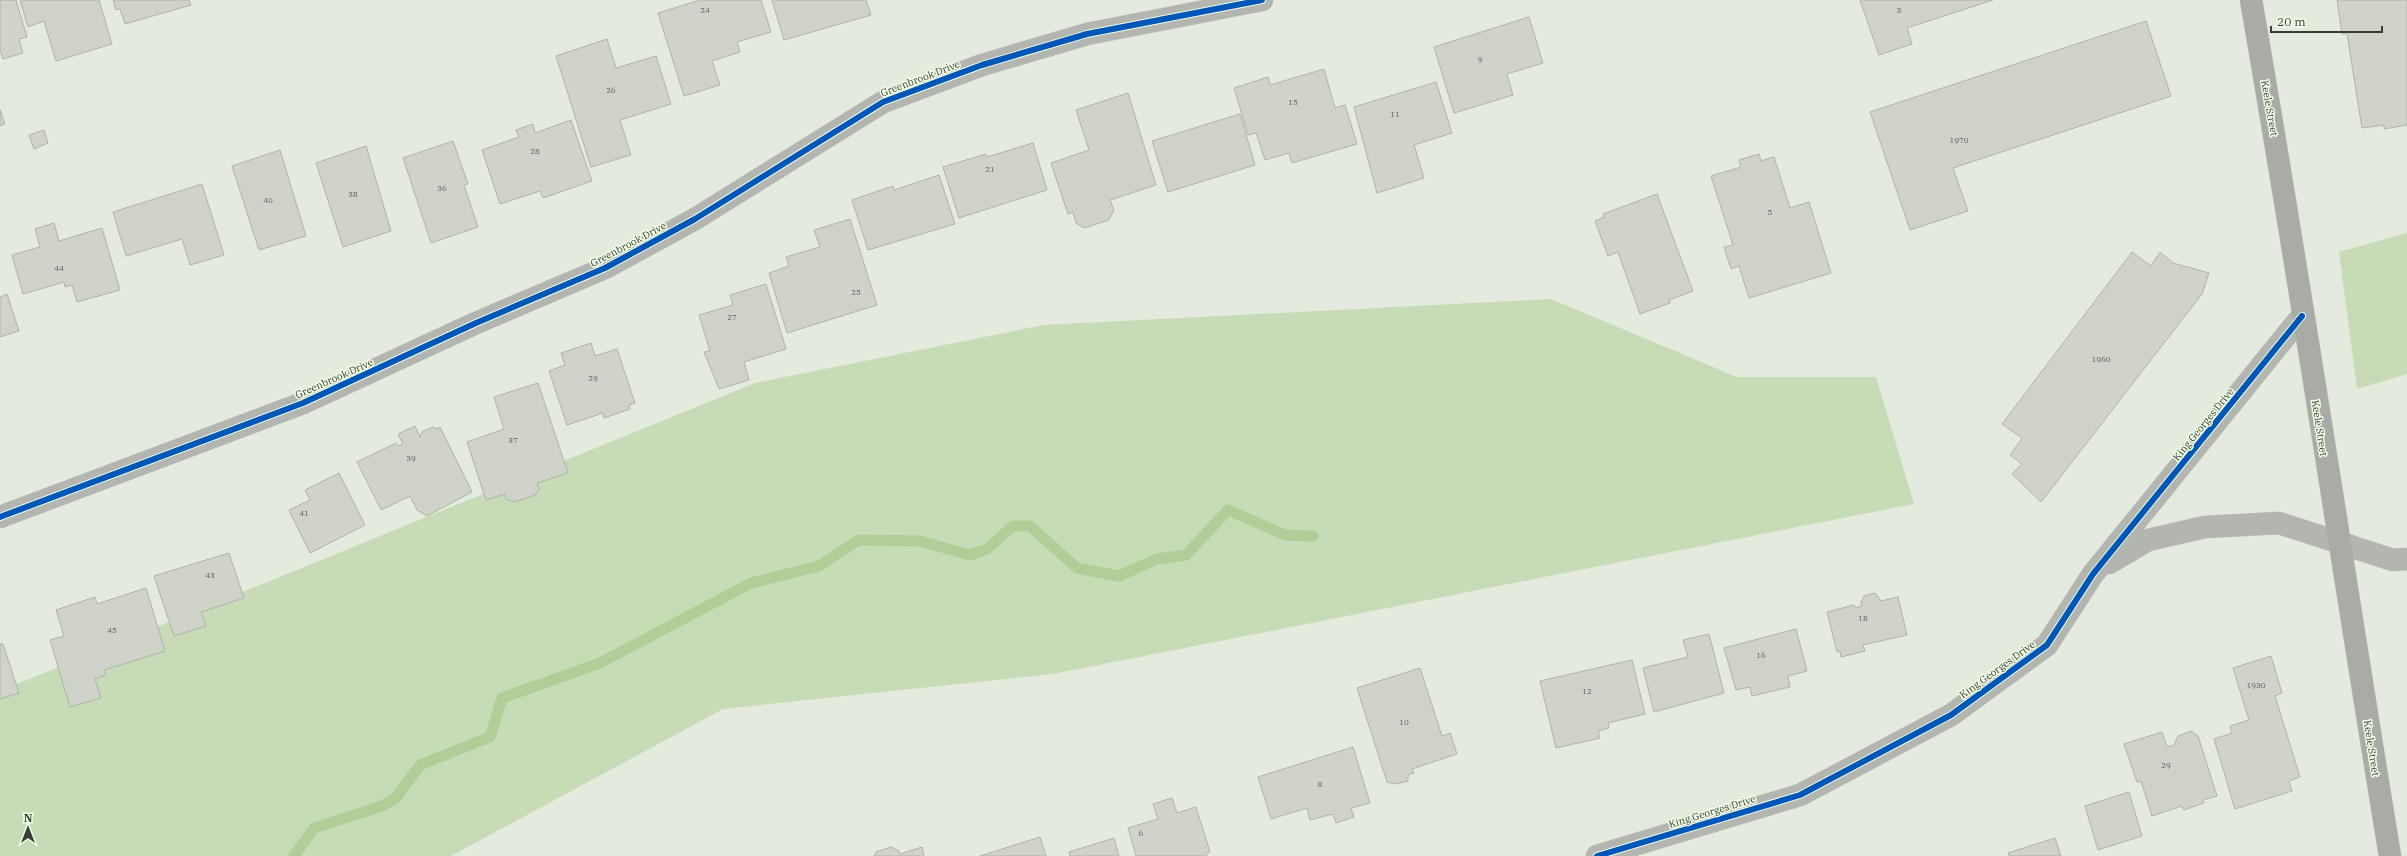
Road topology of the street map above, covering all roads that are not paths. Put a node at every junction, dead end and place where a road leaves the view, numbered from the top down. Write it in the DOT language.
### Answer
graph roads {
  1 [pos="1262,0"];
  2 [pos="2251,0"];
  3 [pos="2302,316"];
  4 [pos="0,518"];
  5 [pos="2338,540"];
  6 [pos="2407,559"];
  7 [pos="2093,574"];
  8 [pos="1597,856"];
  9 [pos="2390,856"];
  1 -- 4 [label="street, Greenbrook Drive"];
  2 -- 3 [label="main road, Keele Street"];
  3 -- 5 [label="main road, Keele Street"];
  3 -- 7 [label="street, King Georges Drive"];
  5 -- 6 [label="street, King Georges Drive"];
  5 -- 7 [label="street, King Georges Drive"];
  5 -- 9 [label="main road, Keele Street"];
  7 -- 8 [label="street, King Georges Drive"];
}
